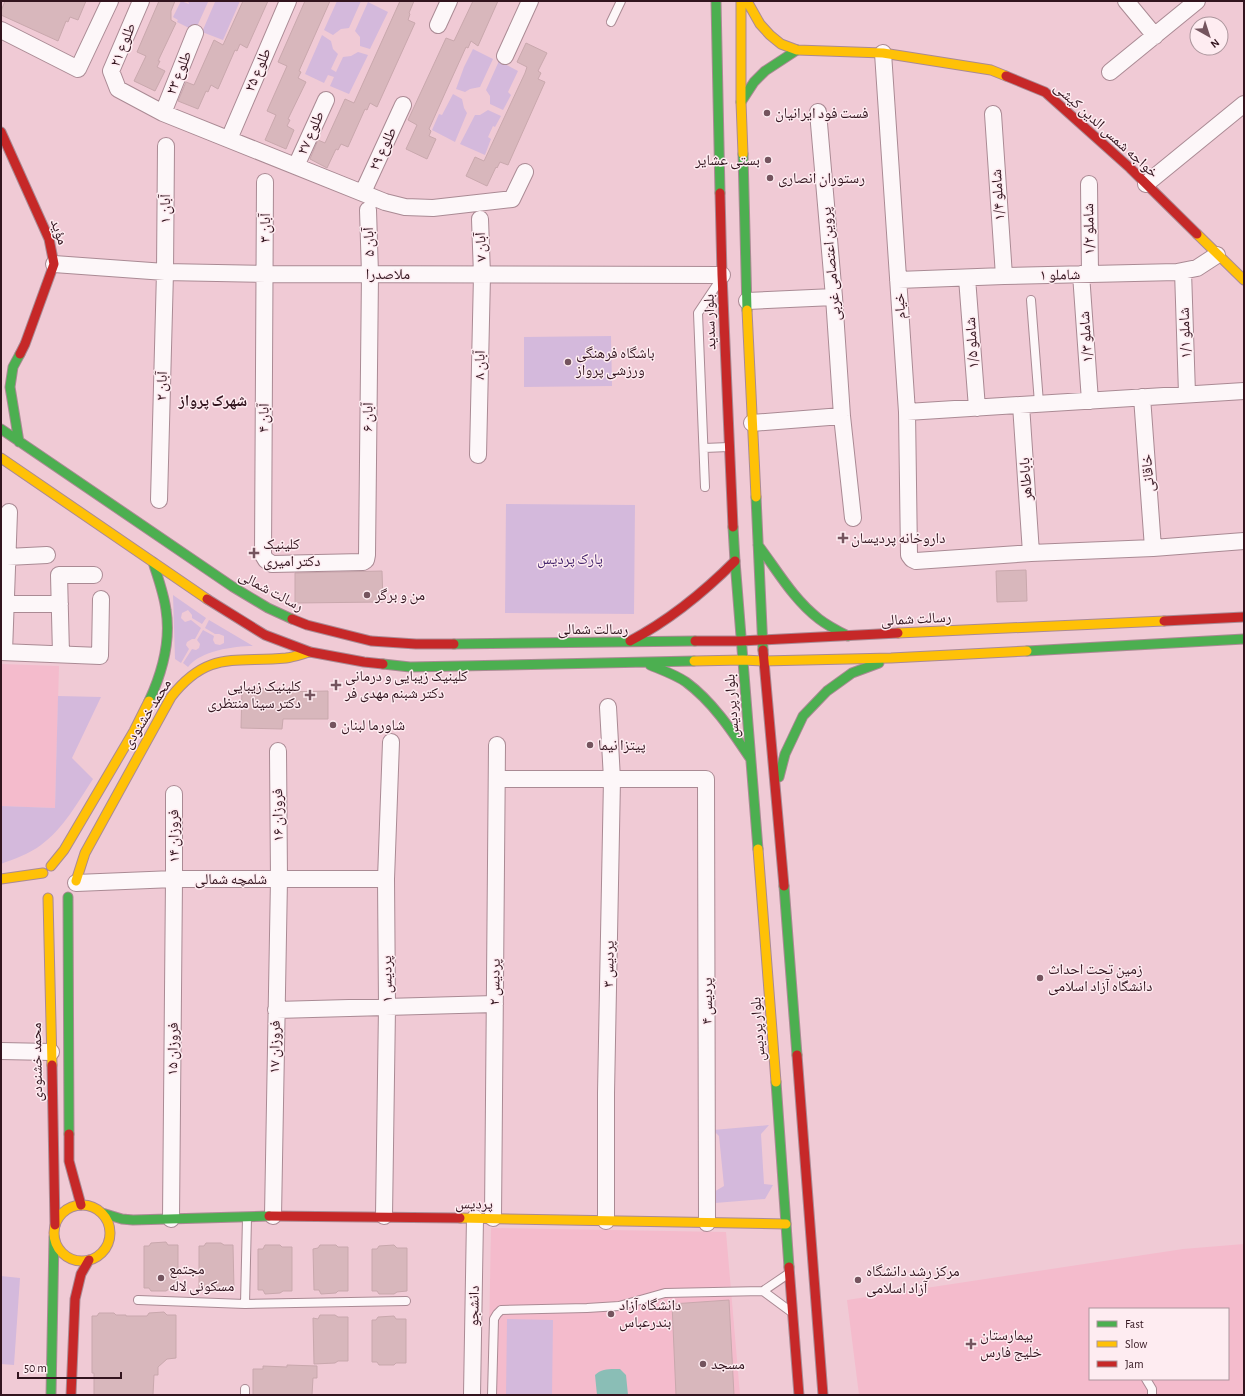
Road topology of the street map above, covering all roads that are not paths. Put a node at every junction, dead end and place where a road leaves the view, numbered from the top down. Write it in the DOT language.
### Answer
graph roads {
  1 [pos="110,1"];
  2 [pos="141,1"];
  3 [pos="288,1"];
  4 [pos="449,1"];
  5 [pos="530,1"];
  6 [pos="621,1"];
  7 [pos="716,1"];
  8 [pos="741,1"];
  9 [pos="747,1"];
  10 [pos="1126,1"];
  11 [pos="1197,1"];
  12 [pos="611,22"];
  13 [pos="438,25"];
  14 [pos="1,30"];
  15 [pos="196,33"];
  16 [pos="1155,36"];
  17 [pos="797,50"];
  18 [pos="883,53"];
  19 [pos="505,56"];
  20 [pos="1110,72"];
  21 [pos="326,100"];
  22 [pos="741,102"];
  23 [pos="1244,104"];
  24 [pos="403,105"];
  25 [pos="818,112"];
  26 [pos="163,113"];
  27 [pos="993,114"];
  28 [pos="1,132"];
  29 [pos="229,139"];
  30 [pos="166,146"];
  31 [pos="296,166"];
  32 [pos="525,172"];
  33 [pos="265,182"];
  34 [pos="1089,184"];
  35 [pos="1146,184"];
  36 [pos="363,192"];
  37 [pos="368,210"];
  38 [pos="480,219"];
  39 [pos="1218,255"];
  40 [pos="54,264"];
  41 [pos="1183,271"];
  42 [pos="165,272"];
  43 [pos="266,274"];
  44 [pos="370,274"];
  45 [pos="1086,274"];
  46 [pos="482,275"];
  47 [pos="722,275"];
  48 [pos="1004,276"];
  49 [pos="967,278"];
  50 [pos="898,280"];
  51 [pos="1244,280"];
  52 [pos="834,297"];
  53 [pos="1031,300"];
  54 [pos="747,301"];
  55 [pos="25,344"];
  56 [pos="7,356"];
  57 [pos="1244,391"];
  58 [pos="1187,394"];
  59 [pos="1142,397"];
  60 [pos="1090,401"];
  61 [pos="1039,403"];
  62 [pos="1021,405"];
  63 [pos="977,408"];
  64 [pos="907,412"];
  65 [pos="842,416"];
  66 [pos="752,423"];
  67 [pos="1,429"];
  68 [pos="19,442"];
  69 [pos="730,447"];
  70 [pos="704,448"];
  71 [pos="478,455"];
  72 [pos="1,458"];
  73 [pos="705,487"];
  74 [pos="159,500"];
  75 [pos="9,512"];
  76 [pos="853,518"];
  77 [pos="1244,541"];
  78 [pos="758,545"];
  79 [pos="1154,548"];
  80 [pos="1031,553"];
  81 [pos="47,555"];
  82 [pos="4,559"];
  83 [pos="366,560"];
  84 [pos="735,561"];
  85 [pos="153,562"];
  86 [pos="94,576"];
  87 [pos="748,588"];
  88 [pos="101,599"];
  89 [pos="3,604"];
  90 [pos="60,604"];
  91 [pos="1244,617"];
  92 [pos="848,636"];
  93 [pos="762,640"];
  94 [pos="1244,640"];
  95 [pos="741,641"];
  96 [pos="627,643"];
  97 [pos="810,649"];
  98 [pos="2,652"];
  99 [pos="310,652"];
  100 [pos="682,652"];
  101 [pos="61,654"];
  102 [pos="891,658"];
  103 [pos="743,660"];
  104 [pos="763,661"];
  105 [pos="645,662"];
  106 [pos="161,673"];
  107 [pos="182,683"];
  108 [pos="608,708"];
  109 [pos="391,742"];
  110 [pos="497,745"];
  111 [pos="278,751"];
  112 [pos="750,758"];
  113 [pos="497,779"];
  114 [pos="612,779"];
  115 [pos="776,789"];
  116 [pos="174,794"];
  117 [pos="766,821"];
  118 [pos="62,865"];
  119 [pos="51,866"];
  120 [pos="43,873"];
  121 [pos="1,879"];
  122 [pos="174,879"];
  123 [pos="279,879"];
  124 [pos="386,879"];
  125 [pos="60,889"];
  126 [pos="495,1004"];
  127 [pos="387,1007"];
  128 [pos="276,1010"];
  129 [pos="1,1051"];
  130 [pos="50,1052"];
  131 [pos="81,1205"];
  132 [pos="102,1214"];
  133 [pos="273,1216"];
  134 [pos="384,1216"];
  135 [pos="247,1218"];
  136 [pos="475,1218"];
  137 [pos="493,1218"];
  138 [pos="166,1219"];
  139 [pos="606,1221"];
  140 [pos="707,1223"];
  141 [pos="786,1224"];
  142 [pos="54,1225"];
  143 [pos="138,1229"];
  144 [pos="54,1237"];
  145 [pos="118,1238"];
  146 [pos="107,1246"];
  147 [pos="88,1260"];
  148 [pos="790,1273"];
  149 [pos="763,1291"];
  150 [pos="138,1300"];
  151 [pos="406,1301"];
  152 [pos="245,1304"];
  153 [pos="793,1313"];
  154 [pos="1147,1380"];
  155 [pos="51,1395"];
  156 [pos="71,1395"];
  157 [pos="472,1395"];
  158 [pos="492,1395"];
  159 [pos="800,1395"];
  160 [pos="823,1395"];
  161 [pos="1152,1395"];
  1 -- 14 [label="street"];
  2 -- 26 [label="street, طلوع ۲۱"];
  3 -- 29 [label="street, طلوع ۲۵"];
  4 -- 13 [label="street"];
  5 -- 19 [label="street"];
  6 -- 12 [label="lane"];
  7 -- 47 [label="main road, بلوار سدید"];
  8 -- 22 [label="main road, بلوار سدید"];
  9 -- 17 [label="main road, خواجه شمس الدين كيشی"];
  10 -- 16 [label="street"];
  11 -- 16 [label="street"];
  15 -- 26 [label="street, طلوع ۲۳"];
  16 -- 20 [label="street"];
  17 -- 18 [label="main road, خواجه شمس الدين كيشی"];
  17 -- 22 [label="main road"];
  18 -- 35 [label="main road, خواجه شمس الدين كيشی"];
  18 -- 50 [label="street, خیام"];
  21 -- 31 [label="street, طلوع ۲۷"];
  22 -- 54 [label="main road, بلوار سدید"];
  23 -- 35 [label="street"];
  24 -- 36 [label="street, طلوع ۲۹"];
  25 -- 52 [label="street, پروین اعتصامی غربی"];
  26 -- 29 [label="street"];
  27 -- 48 [label="street, شاملو ۱/۴"];
  28 -- 40 [label="main road, مؤید"];
  29 -- 31 [label="street"];
  30 -- 42 [label="street, آبان ۱"];
  31 -- 36 [label="street"];
  32 -- 36 [label="street"];
  33 -- 43 [label="street, آبان ۳"];
  34 -- 45 [label="street, شاملو ۱/۲"];
  35 -- 39 [label="main road, خواجه شمس الدين كيشی"];
  37 -- 44 [label="street, آبان ۵"];
  38 -- 46 [label="street, آبان ۷"];
  39 -- 41 [label="street, شاملو ۱"];
  39 -- 51 [label="main road, خواجه شمس الدين كيشی"];
  40 -- 42 [label="street, ملاصدرا"];
  40 -- 55 [label="main road, مؤید"];
  41 -- 45 [label="street, شاملو ۱"];
  41 -- 58 [label="street, شاملو ۱/۱"];
  42 -- 43 [label="street, ملاصدرا"];
  42 -- 74 [label="street, آبان ۲"];
  43 -- 44 [label="street, ملاصدرا"];
  43 -- 83 [label="street, آبان ۴"];
  44 -- 46 [label="street, ملاصدرا"];
  44 -- 83 [label="street, آبان ۶"];
  45 -- 48 [label="street, شاملو ۱"];
  45 -- 60 [label="street, شاملو ۱/۳"];
  46 -- 47 [label="street, ملاصدرا"];
  46 -- 71 [label="street, آبان ۸"];
  47 -- 69 [label="main road, بلوار سدید"];
  47 -- 70 [label="lane"];
  48 -- 49 [label="street, شاملو ۱"];
  49 -- 50 [label="street, شاملو ۱"];
  49 -- 63 [label="street, شاملو ۱/۵"];
  50 -- 64 [label="street, خیام"];
  52 -- 54 [label="street"];
  52 -- 65 [label="street, پروین اعتصامی غربی"];
  53 -- 61 [label="lane"];
  54 -- 66 [label="main road, بلوار سدید"];
  55 -- 56 [label="main road"];
  55 -- 68 [label="main road, مؤید"];
  57 -- 58 [label="street"];
  58 -- 59 [label="street"];
  59 -- 60 [label="street"];
  59 -- 79 [label="street, خاقانی"];
  60 -- 61 [label="street"];
  61 -- 62 [label="street"];
  62 -- 63 [label="street"];
  62 -- 80 [label="street, باباطاهر"];
  63 -- 64 [label="street"];
  64 -- 80 [label="street, خیام"];
  65 -- 66 [label="street"];
  65 -- 76 [label="street, پروین اعتصامی غربی"];
  66 -- 78 [label="main road, بلوار سدید"];
  67 -- 68 [label="main road, رسالت شمالی"];
  68 -- 96 [label="main road, رسالت شمالی"];
  69 -- 70 [label="lane"];
  69 -- 84 [label="main road, بلوار سدید"];
  70 -- 73 [label="lane"];
  72 -- 85 [label="main road, رسالت شمالی"];
  75 -- 82 [label="street"];
  77 -- 79 [label="street"];
  78 -- 87 [label="main road, بلوار سدید"];
  78 -- 92 [label="main road"];
  79 -- 80 [label="street"];
  81 -- 82 [label="street"];
  82 -- 89 [label="street"];
  84 -- 87 [label="main road, بلوار سدید"];
  84 -- 96 [label="main road"];
  85 -- 99 [label="main road, رسالت شمالی"];
  85 -- 106 [label="main road, محمد خشنودی"];
  86 -- 90 [label="street"];
  87 -- 93 [label="main road, بلوار سدید"];
  87 -- 95 [label="main road, بلوار سدید"];
  88 -- 101 [label="street"];
  89 -- 90 [label="street"];
  89 -- 98 [label="street"];
  90 -- 101 [label="street"];
  91 -- 92 [label="main road, رسالت شمالی"];
  92 -- 97 [label="main road, رسالت شمالی"];
  93 -- 95 [label="main road, رسالت شمالی"];
  93 -- 97 [label="main road, رسالت شمالی"];
  93 -- 104 [label="main road, بلوار سدید"];
  94 -- 102 [label="main road, رسالت شمالی"];
  95 -- 100 [label="main road, رسالت شمالی"];
  95 -- 103 [label="main road, بلوار پردیس"];
  96 -- 100 [label="main road, رسالت شمالی"];
  97 -- 102 [label="main road, رسالت شمالی"];
  97 -- 104 [label="main road, رسالت شمالی"];
  98 -- 101 [label="street"];
  99 -- 105 [label="main road, رسالت شمالی"];
  99 -- 107 [label="main road, محمد خشنودی"];
  100 -- 103 [label="main road, رسالت شمالی"];
  100 -- 105 [label="main road, رسالت شمالی"];
  102 -- 115 [label="main road"];
  103 -- 104 [label="main road, رسالت شمالی"];
  103 -- 112 [label="main road, بلوار پردیس"];
  104 -- 115 [label="main road, بلوار پردیس"];
  105 -- 112 [label="main road"];
  106 -- 107 [label="main road"];
  106 -- 119 [label="main road, محمد خشنودی"];
  107 -- 125 [label="main road, محمد خشنودی"];
  108 -- 114 [label="street, پردیس ۳"];
  109 -- 124 [label="street, پردیس ۱"];
  110 -- 113 [label="street, پردیس ۲"];
  111 -- 123 [label="street, فروزان ۱۶"];
  112 -- 117 [label="main road, بلوار پردیس"];
  113 -- 114 [label="street"];
  113 -- 126 [label="street, پردیس ۲"];
  114 -- 139 [label="street, پردیس ۳"];
  114 -- 140 [label="street, پردیس ۴"];
  115 -- 117 [label="main road, بلوار پردیس"];
  116 -- 122 [label="street, فروزان ۱۴"];
  117 -- 141 [label="main road, بلوار پردیس"];
  117 -- 160 [label="main road, بلوار پردیس"];
  118 -- 119 [label="main road"];
  119 -- 120 [label="main road, محمد خشنودی"];
  120 -- 121 [label="main road"];
  120 -- 125 [label="main road"];
  122 -- 123 [label="street, شلمچه شمالی"];
  122 -- 125 [label="street, شلمچه شمالی"];
  122 -- 138 [label="street, فروزان ۱۵"];
  123 -- 124 [label="street, شلمچه شمالی"];
  123 -- 128 [label="street, فروزان ۱۷"];
  124 -- 127 [label="street, پردیس ۱"];
  125 -- 130 [label="main road, محمد خشنودی"];
  125 -- 131 [label="main road, محمد خشنودی"];
  126 -- 127 [label="street"];
  126 -- 137 [label="street, پردیس ۲"];
  127 -- 128 [label="street"];
  127 -- 134 [label="street, پردیس ۱"];
  128 -- 133 [label="street, فروزان ۱۷"];
  129 -- 130 [label="street"];
  130 -- 142 [label="main road, محمد خشنودی"];
  131 -- 132 [label="main road"];
  131 -- 142 [label="main road"];
  132 -- 138 [label="main road, پردیس"];
  132 -- 146 [label="main road"];
  133 -- 134 [label="main road, پردیس"];
  133 -- 135 [label="main road, پردیس"];
  134 -- 136 [label="main road, پردیس"];
  135 -- 138 [label="main road, پردیس"];
  135 -- 152 [label="lane"];
  136 -- 137 [label="main road, پردیس"];
  136 -- 157 [label="street, دانشجو"];
  137 -- 139 [label="main road, پردیس"];
  138 -- 143 [label="main road"];
  139 -- 140 [label="main road, پردیس"];
  140 -- 141 [label="main road, پردیس"];
  141 -- 148 [label="main road, بلوار پردیس"];
  142 -- 144 [label="main road"];
  144 -- 147 [label="main road"];
  144 -- 155 [label="main road"];
  145 -- 146 [label="main road"];
  146 -- 147 [label="main road"];
  147 -- 156 [label="main road"];
  148 -- 149 [label="lane"];
  148 -- 153 [label="main road, بلوار پردیس"];
  149 -- 153 [label="lane"];
  149 -- 158 [label="lane"];
  150 -- 152 [label="lane"];
  151 -- 152 [label="lane"];
  153 -- 159 [label="main road, بلوار پردیس"];
  154 -- 161 [label="lane"];
}
